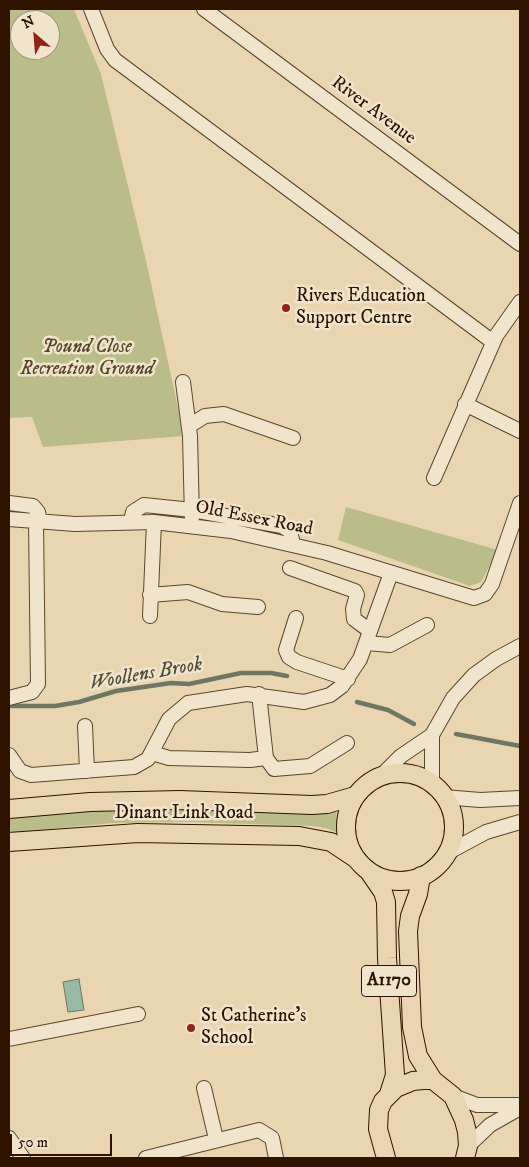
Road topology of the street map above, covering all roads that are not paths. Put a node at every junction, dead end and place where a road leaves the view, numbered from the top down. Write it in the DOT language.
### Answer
graph roads {
  1 [pos="91,9"];
  2 [pos="204,9"];
  3 [pos="520,244"];
  4 [pos="520,302"];
  5 [pos="493,342"];
  6 [pos="183,382"];
  7 [pos="465,404"];
  8 [pos="189,426"];
  9 [pos="520,431"];
  10 [pos="293,438"];
  11 [pos="434,478"];
  12 [pos="520,502"];
  13 [pos="9,503"];
  14 [pos="192,510"];
  15 [pos="9,519"];
  16 [pos="131,521"];
  17 [pos="38,522"];
  18 [pos="154,522"];
  19 [pos="192,526"];
  20 [pos="293,544"];
  21 [pos="290,568"];
  22 [pos="391,573"];
  23 [pos="150,596"];
  24 [pos="258,607"];
  25 [pos="150,616"];
  26 [pos="296,618"];
  27 [pos="427,625"];
  28 [pos="368,637"];
  29 [pos="520,646"];
  30 [pos="348,679"];
  31 [pos="259,694"];
  32 [pos="9,698"];
  33 [pos="85,726"];
  34 [pos="432,735"];
  35 [pos="347,743"];
  36 [pos="152,753"];
  37 [pos="266,758"];
  38 [pos="12,760"];
  39 [pos="88,771"];
  40 [pos="380,777"];
  41 [pos="432,784"];
  42 [pos="355,796"];
  43 [pos="444,797"];
  44 [pos="520,798"];
  45 [pos="9,809"];
  46 [pos="520,822"];
  47 [pos="9,842"];
  48 [pos="447,853"];
  49 [pos="355,858"];
  50 [pos="369,872"];
  51 [pos="422,876"];
  52 [pos="138,1014"];
  53 [pos="9,1039"];
  54 [pos="434,1080"];
  55 [pos="204,1088"];
  56 [pos="389,1094"];
  57 [pos="452,1096"];
  58 [pos="520,1106"];
  59 [pos="9,1138"];
  60 [pos="216,1139"];
  61 [pos="466,1152"];
  62 [pos="383,1155"];
  63 [pos="23,1158"];
  64 [pos="146,1158"];
  65 [pos="276,1158"];
  1 -- 5 [label="street"];
  2 -- 3 [label="street, River Avenue"];
  4 -- 5 [label="street"];
  5 -- 7 [label="street"];
  6 -- 8 [label="street"];
  7 -- 9 [label="street"];
  7 -- 11 [label="street"];
  8 -- 10 [label="street"];
  8 -- 14 [label="street"];
  12 -- 22 [label="street, Old Essex Road"];
  13 -- 17 [label="street"];
  14 -- 16 [label="street"];
  14 -- 19 [label="street"];
  14 -- 20 [label="street"];
  15 -- 17 [label="street, Old Essex Road"];
  16 -- 17 [label="street, Old Essex Road"];
  16 -- 18 [label="street, Old Essex Road"];
  17 -- 32 [label="street"];
  18 -- 19 [label="street, Old Essex Road"];
  18 -- 23 [label="street"];
  19 -- 20 [label="street, Old Essex Road"];
  20 -- 22 [label="street, Old Essex Road"];
  21 -- 28 [label="street"];
  22 -- 28 [label="street"];
  23 -- 24 [label="street"];
  23 -- 25 [label="street"];
  26 -- 30 [label="street"];
  27 -- 28 [label="street"];
  28 -- 30 [label="street"];
  29 -- 34 [label="street"];
  30 -- 31 [label="street"];
  31 -- 36 [label="street"];
  31 -- 37 [label="street"];
  33 -- 39 [label="street"];
  34 -- 40 [label="street"];
  34 -- 41 [label="street"];
  35 -- 37 [label="street"];
  36 -- 37 [label="street"];
  36 -- 39 [label="street"];
  38 -- 39 [label="street"];
  40 -- 41 [label="main road"];
  40 -- 42 [label="main road"];
  41 -- 43 [label="main road"];
  42 -- 45 [label="main road, Dinant Link Road"];
  42 -- 49 [label="main road"];
  43 -- 44 [label="street"];
  43 -- 48 [label="main road"];
  46 -- 48 [label="street"];
  47 -- 49 [label="main road, Dinant Link Road"];
  48 -- 51 [label="main road"];
  49 -- 50 [label="main road"];
  50 -- 51 [label="main road"];
  50 -- 56 [label="main road, A1170"];
  51 -- 54 [label="main road, A1170"];
  52 -- 53 [label="street"];
  54 -- 56 [label="main road"];
  54 -- 57 [label="main road"];
  55 -- 60 [label="street"];
  56 -- 62 [label="main road"];
  57 -- 58 [label="street"];
  57 -- 61 [label="main road"];
  58 -- 61 [label="street"];
  59 -- 63 [label="street"];
  60 -- 64 [label="street"];
  60 -- 65 [label="street"];
}
